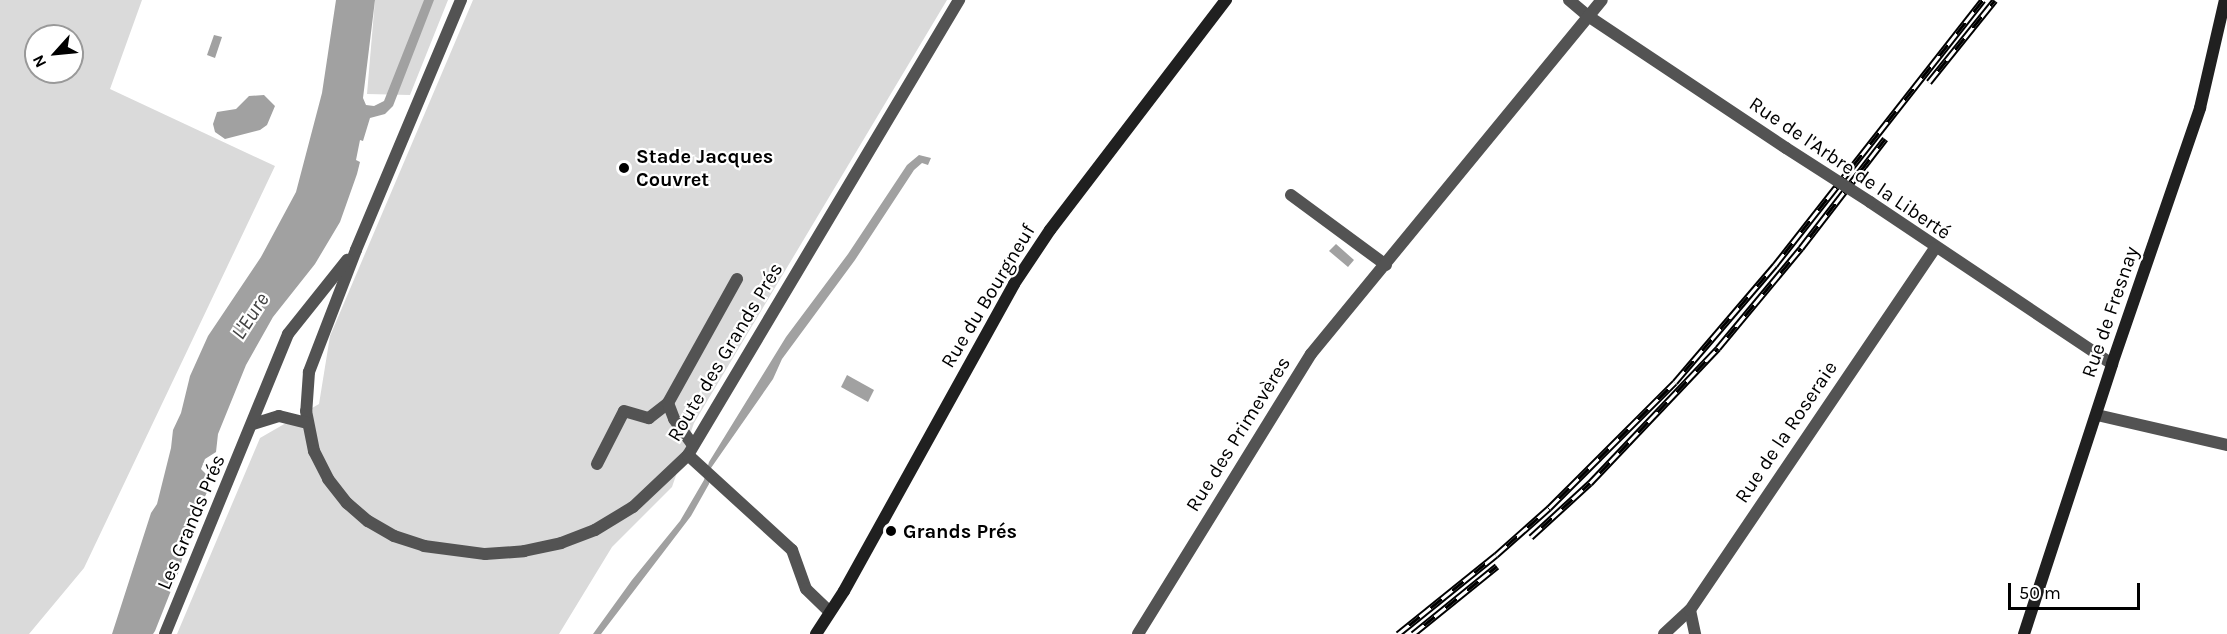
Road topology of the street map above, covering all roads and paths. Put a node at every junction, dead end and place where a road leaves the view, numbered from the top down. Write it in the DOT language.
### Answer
graph roads {
  1 [pos="461,0"];
  2 [pos="959,0"];
  3 [pos="1226,0"];
  4 [pos="1569,0"];
  5 [pos="1602,0"];
  6 [pos="2224,0"];
  7 [pos="1588,16"];
  8 [pos="1291,195"];
  9 [pos="1935,248"];
  10 [pos="356,250"];
  11 [pos="1386,265"];
  12 [pos="737,279"];
  13 [pos="2112,364"];
  14 [pos="668,403"];
  15 [pos="2097,415"];
  16 [pos="308,423"];
  17 [pos="253,424"];
  18 [pos="2227,445"];
  19 [pos="690,450"];
  20 [pos="597,464"];
  21 [pos="1690,610"];
  22 [pos="830,612"];
  23 [pos="165,634"];
  24 [pos="816,634"];
  25 [pos="1138,634"];
  26 [pos="1664,634"];
  27 [pos="1695,634"];
  28 [pos="2024,634"];
  1 -- 10 [label="street, Route des Grands Prés"];
  2 -- 19 [label="street, Route des Grands Prés"];
  3 -- 22 [label="main road, Rue du Bourgneuf"];
  4 -- 7 [label="street, Rue de l'Arbre de la Liberté"];
  5 -- 7 [label="street, Rue des Primevères"];
  6 -- 13 [label="main road, Rue de Fresnay"];
  7 -- 9 [label="street, Rue de l'Arbre de la Liberté, bridge"];
  7 -- 11 [label="street, Rue des Primevères"];
  8 -- 11 [label="street"];
  9 -- 13 [label="street, Rue de l'Arbre de la Liberté"];
  9 -- 21 [label="street, Rue de la Roseraie"];
  10 -- 16 [label="street, Route des Grands Prés"];
  10 -- 17 [label="street, Les Grands Prés"];
  11 -- 25 [label="street, Rue des Primevères"];
  12 -- 14 [label="street"];
  13 -- 15 [label="main road, Rue de Fresnay"];
  14 -- 19 [label="street"];
  14 -- 20 [label="street"];
  15 -- 18 [label="street"];
  15 -- 28 [label="main road, Rue de Fresnay"];
  16 -- 17 [label="street"];
  16 -- 19 [label="street, Route des Grands Prés"];
  17 -- 23 [label="street, Les Grands Prés"];
  19 -- 22 [label="street"];
  21 -- 26 [label="street, Rue de la Roseraie"];
  21 -- 27 [label="street"];
  22 -- 24 [label="main road, Rue du Bourgneuf"];
}
